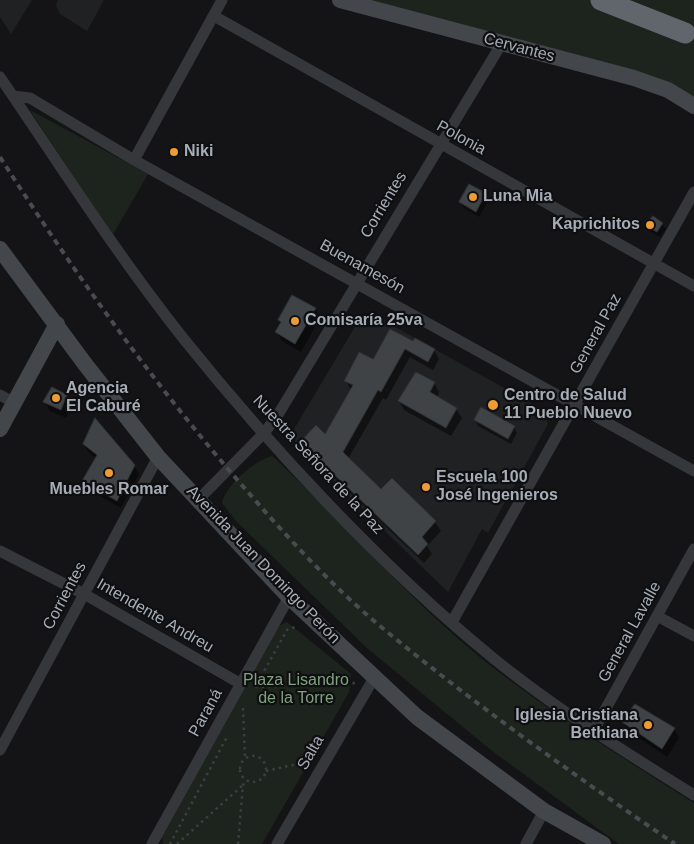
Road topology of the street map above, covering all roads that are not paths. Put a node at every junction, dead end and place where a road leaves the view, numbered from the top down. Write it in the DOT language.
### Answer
graph roads {
  1 [pos="222,0"];
  2 [pos="340,0"];
  3 [pos="601,0"];
  4 [pos="630,0"];
  5 [pos="214,16"];
  6 [pos="689,35"];
  7 [pos="502,43"];
  8 [pos="0,77"];
  9 [pos="13,96"];
  10 [pos="694,106"];
  11 [pos="440,144"];
  12 [pos="134,160"];
  13 [pos="694,192"];
  14 [pos="0,250"];
  15 [pos="654,264"];
  16 [pos="356,282"];
  17 [pos="694,286"];
  18 [pos="57,324"];
  19 [pos="0,395"];
  20 [pos="15,403"];
  21 [pos="574,405"];
  22 [pos="0,429"];
  23 [pos="264,432"];
  24 [pos="158,458"];
  25 [pos="694,471"];
  26 [pos="199,499"];
  27 [pos="694,550"];
  28 [pos="0,551"];
  29 [pos="84,594"];
  30 [pos="289,597"];
  31 [pos="657,616"];
  32 [pos="452,622"];
  33 [pos="694,636"];
  34 [pos="371,682"];
  35 [pos="240,684"];
  36 [pos="594,730"];
  37 [pos="0,750"];
  38 [pos="694,795"];
  39 [pos="544,812"];
  40 [pos="152,844"];
  41 [pos="277,844"];
  42 [pos="526,844"];
  43 [pos="603,844"];
  1 -- 5 [label="street"];
  2 -- 7 [label="street, Cervantes"];
  3 -- 6 [label="highway"];
  4 -- 6 [label="highway"];
  5 -- 11 [label="street, Polonia"];
  5 -- 12 [label="street"];
  7 -- 10 [label="street, Cervantes"];
  7 -- 11 [label="street, Corrientes"];
  8 -- 9 [label="street, Nuestra Señora de la Paz"];
  9 -- 12 [label="street, Buenamesón"];
  9 -- 23 [label="street, Nuestra Señora de la Paz"];
  11 -- 15 [label="street, Polonia"];
  11 -- 16 [label="street, Corrientes"];
  12 -- 16 [label="street, Buenamesón"];
  13 -- 15 [label="street, General Paz"];
  14 -- 18 [label="street, Avenida Juan Domingo Perón"];
  15 -- 17 [label="street, Polonia"];
  15 -- 21 [label="street, General Paz"];
  16 -- 21 [label="street, Buenamesón"];
  16 -- 23 [label="street, Corrientes"];
  18 -- 20 [label="street"];
  18 -- 24 [label="street, Avenida Juan Domingo Perón"];
  19 -- 20 [label="street"];
  20 -- 22 [label="street"];
  21 -- 25 [label="street, Buenamesón"];
  21 -- 32 [label="street, General Paz"];
  23 -- 26 [label="street, Corrientes"];
  23 -- 32 [label="street, Nuestra Señora de la Paz"];
  24 -- 26 [label="street, Avenida Juan Domingo Perón"];
  24 -- 29 [label="street, Corrientes"];
  26 -- 30 [label="street, Avenida Juan Domingo Perón"];
  27 -- 31 [label="street, General Lavalle"];
  28 -- 29 [label="street, Intendente Andreu"];
  29 -- 35 [label="street, Intendente Andreu"];
  29 -- 37 [label="street, Corrientes"];
  30 -- 34 [label="street, Avenida Juan Domingo Perón"];
  30 -- 35 [label="street, Paraná"];
  31 -- 33 [label="street"];
  31 -- 36 [label="street, General Lavalle"];
  32 -- 36 [label="street, Nuestra Señora de la Paz"];
  34 -- 39 [label="street, Avenida Juan Domingo Perón"];
  34 -- 41 [label="street, Salta"];
  35 -- 40 [label="street, Paraná"];
  36 -- 38 [label="street, Nuestra Señora de la Paz"];
  39 -- 42 [label="street"];
  39 -- 43 [label="street, Avenida Juan Domingo Perón"];
}
